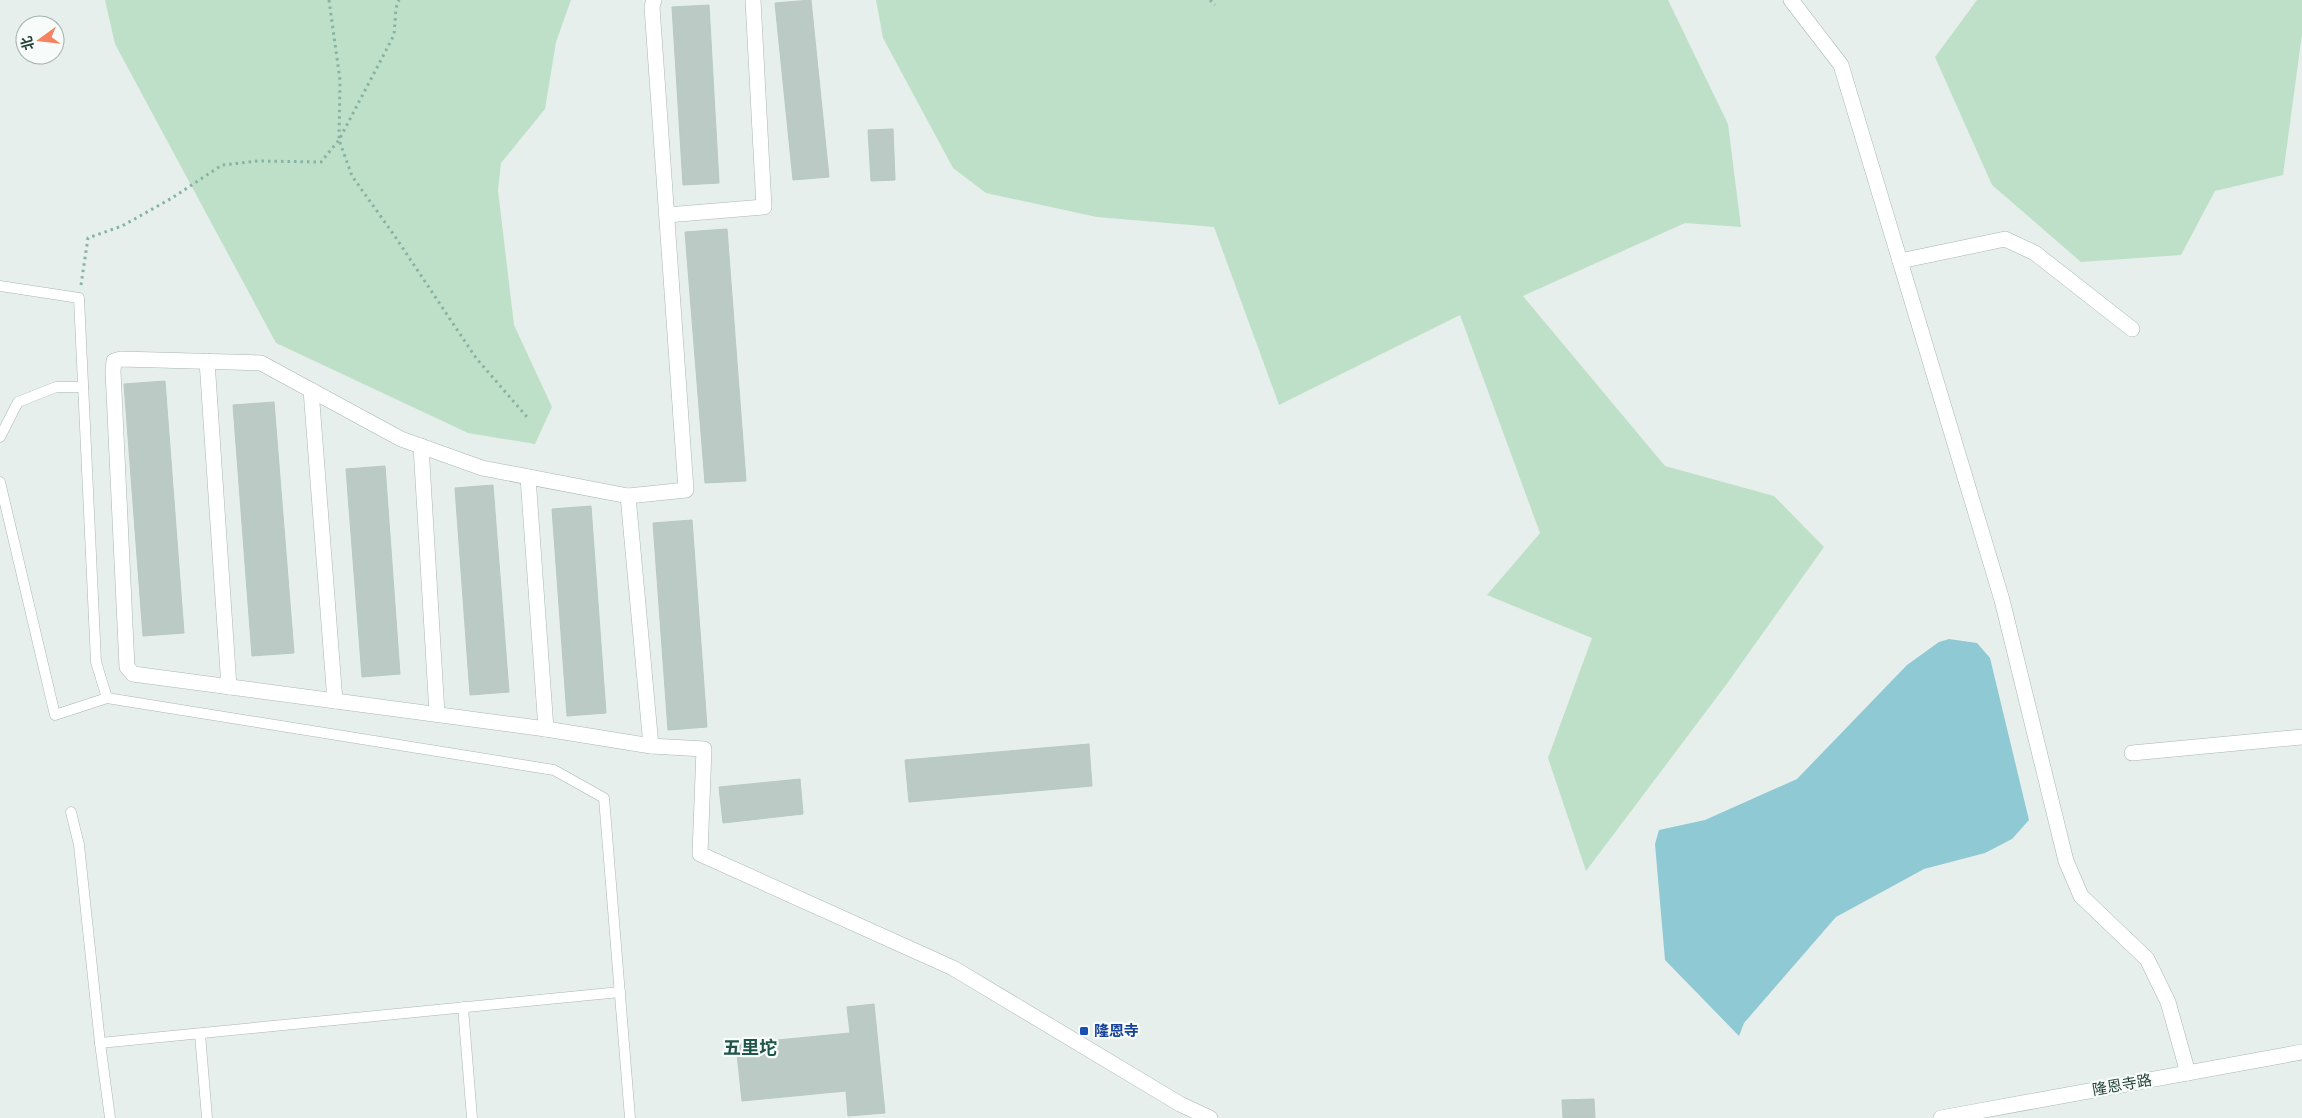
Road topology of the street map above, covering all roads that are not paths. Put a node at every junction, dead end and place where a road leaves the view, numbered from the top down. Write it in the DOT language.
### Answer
graph roads {
  1 [pos="654,0"];
  2 [pos="753,0"];
  3 [pos="1791,0"];
  4 [pos="667,215"];
  5 [pos="1900,261"];
  6 [pos="0,286"];
  7 [pos="2132,330"];
  8 [pos="207,361"];
  9 [pos="83,387"];
  10 [pos="311,390"];
  11 [pos="0,437"];
  12 [pos="421,446"];
  13 [pos="528,477"];
  14 [pos="0,482"];
  15 [pos="628,496"];
  16 [pos="229,687"];
  17 [pos="107,698"];
  18 [pos="335,701"];
  19 [pos="437,714"];
  20 [pos="546,728"];
  21 [pos="2302,737"];
  22 [pos="651,746"];
  23 [pos="2132,753"];
  24 [pos="71,812"];
  25 [pos="620,992"];
  26 [pos="463,1007"];
  27 [pos="200,1034"];
  28 [pos="100,1043"];
  29 [pos="2302,1052"];
  30 [pos="2188,1073"];
  31 [pos="110,1118"];
  32 [pos="207,1118"];
  33 [pos="472,1118"];
  34 [pos="630,1118"];
  35 [pos="1210,1118"];
  36 [pos="1941,1118"];
  1 -- 4 [label="street"];
  2 -- 4 [label="street"];
  3 -- 5 [label="street"];
  4 -- 15 [label="street"];
  5 -- 7 [label="street"];
  5 -- 30 [label="street"];
  6 -- 9 [label="lane"];
  8 -- 10 [label="street"];
  8 -- 16 [label="street"];
  8 -- 16 [label="street"];
  9 -- 11 [label="lane"];
  9 -- 17 [label="lane"];
  10 -- 12 [label="street"];
  10 -- 18 [label="street"];
  12 -- 13 [label="street"];
  12 -- 19 [label="street"];
  13 -- 15 [label="street"];
  13 -- 20 [label="street"];
  14 -- 17 [label="lane"];
  15 -- 22 [label="street"];
  16 -- 18 [label="street"];
  17 -- 25 [label="lane"];
  18 -- 19 [label="street"];
  19 -- 20 [label="street"];
  20 -- 22 [label="street"];
  21 -- 23 [label="street"];
  22 -- 35 [label="street"];
  24 -- 28 [label="lane"];
  25 -- 26 [label="lane"];
  25 -- 34 [label="lane"];
  26 -- 27 [label="lane"];
  26 -- 33 [label="lane"];
  27 -- 28 [label="lane"];
  27 -- 32 [label="lane"];
  28 -- 31 [label="lane"];
  29 -- 30 [label="street, 隆恩寺路"];
  30 -- 36 [label="street, 隆恩寺路"];
}
